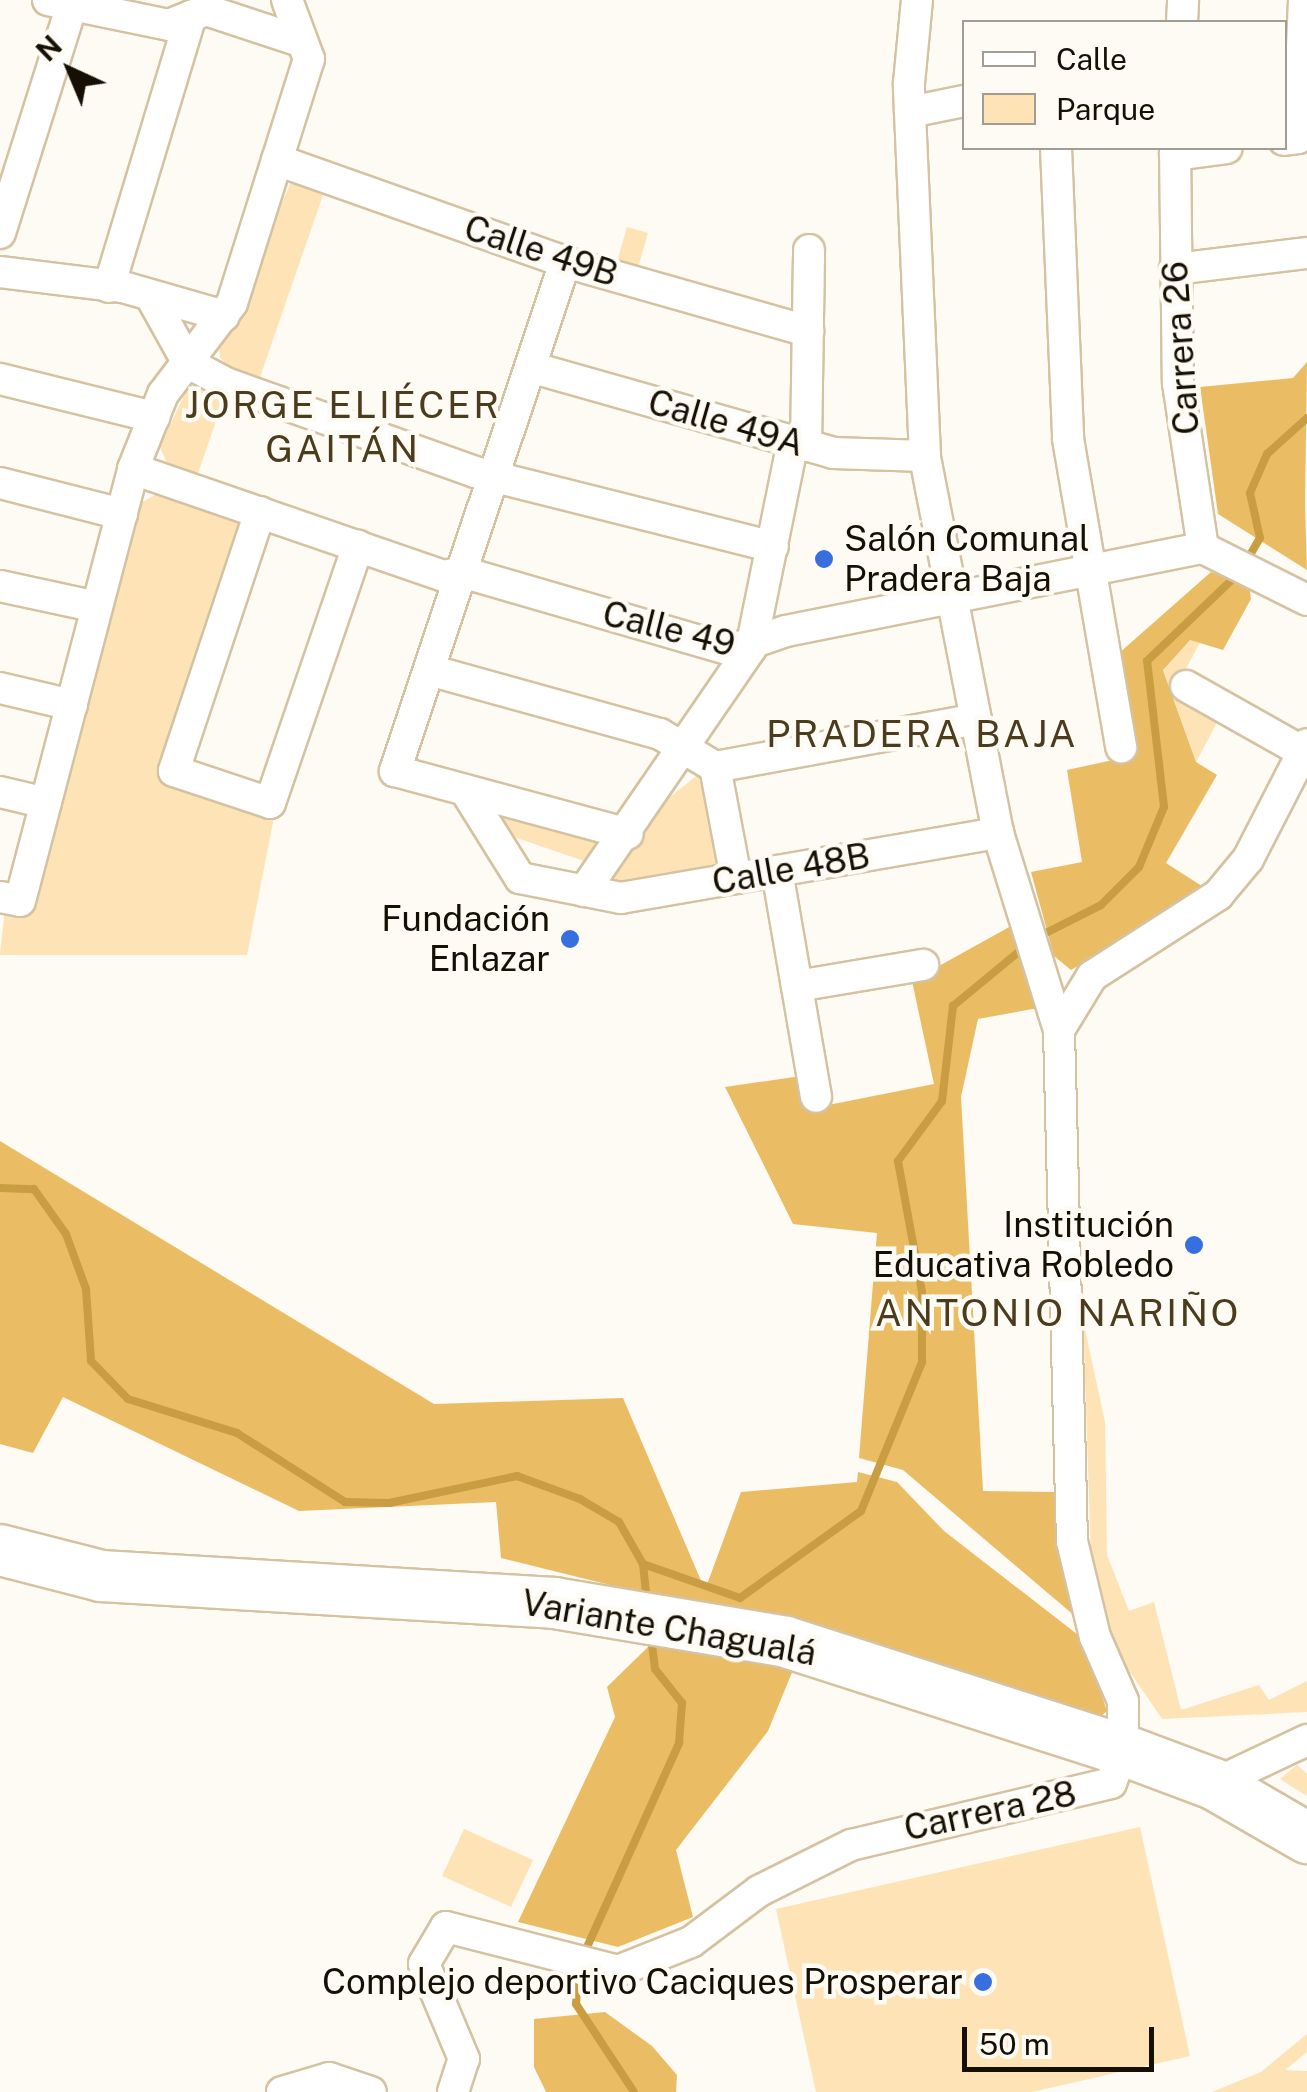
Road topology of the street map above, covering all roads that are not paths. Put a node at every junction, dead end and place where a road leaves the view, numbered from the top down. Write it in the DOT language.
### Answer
graph roads {
  1 [pos="286,0"];
  2 [pos="917,0"];
  3 [pos="1304,0"];
  4 [pos="61,1"];
  5 [pos="216,10"];
  6 [pos="300,41"];
  7 [pos="962,101"];
  8 [pos="910,112"];
  9 [pos="1291,139"];
  10 [pos="1056,150"];
  11 [pos="1175,151"];
  12 [pos="277,160"];
  13 [pos="0,234"];
  14 [pos="809,250"];
  15 [pos="1307,253"];
  16 [pos="566,262"];
  17 [pos="1175,269"];
  18 [pos="0,272"];
  19 [pos="109,287"];
  20 [pos="150,294"];
  21 [pos="224,316"];
  22 [pos="808,331"];
  23 [pos="188,362"];
  24 [pos="530,367"];
  25 [pos="0,380"];
  26 [pos="154,417"];
  27 [pos="800,444"];
  28 [pos="925,456"];
  29 [pos="133,469"];
  30 [pos="496,470"];
  31 [pos="0,484"];
  32 [pos="260,512"];
  33 [pos="122,514"];
  34 [pos="358,546"];
  35 [pos="773,547"];
  36 [pos="1217,551"];
  37 [pos="462,572"];
  38 [pos="1086,573"];
  39 [pos="0,586"];
  40 [pos="956,599"];
  41 [pos="1307,600"];
  42 [pos="97,608"];
  43 [pos="752,648"];
  44 [pos="429,670"];
  45 [pos="1186,686"];
  46 [pos="0,688"];
  47 [pos="72,704"];
  48 [pos="976,719"];
  49 [pos="1121,747"];
  50 [pos="686,748"];
  51 [pos="1305,748"];
  52 [pos="715,767"];
  53 [pos="465,790"];
  54 [pos="0,792"];
  55 [pos="46,803"];
  56 [pos="998,833"];
  57 [pos="628,834"];
  58 [pos="777,871"];
  59 [pos="736,878"];
  60 [pos="584,891"];
  61 [pos="0,897"];
  62 [pos="923,965"];
  63 [pos="797,986"];
  64 [pos="1059,1030"];
  65 [pos="816,1097"];
  66 [pos="0,1550"];
  67 [pos="1307,1740"];
  68 [pos="1124,1750"];
  69 [pos="1214,1784"];
  70 [pos="1307,1838"];
  71 [pos="282,2092"];
  72 [pos="371,2092"];
  73 [pos="454,2092"];
  1 -- 6 [label="street"];
  2 -- 8 [label="street"];
  3 -- 9 [label="street"];
  4 -- 5 [label="street"];
  4 -- 13 [label="street"];
  5 -- 6 [label="street"];
  5 -- 19 [label="street"];
  6 -- 12 [label="street"];
  7 -- 8 [label="street"];
  8 -- 28 [label="street"];
  10 -- 38 [label="street"];
  11 -- 17 [label="street, Carrera 26"];
  12 -- 16 [label="street, Calle 49B"];
  12 -- 21 [label="street"];
  14 -- 22 [label="street"];
  15 -- 17 [label="street"];
  16 -- 22 [label="street, Calle 49B"];
  16 -- 24 [label="street"];
  17 -- 36 [label="street, Carrera 26"];
  18 -- 19 [label="street"];
  19 -- 20 [label="street"];
  20 -- 21 [label="street"];
  20 -- 23 [label="street"];
  21 -- 23 [label="street"];
  22 -- 27 [label="street"];
  23 -- 26 [label="street"];
  23 -- 30 [label="street"];
  24 -- 27 [label="street, Calle 49A"];
  24 -- 30 [label="street"];
  25 -- 26 [label="street"];
  26 -- 29 [label="street"];
  27 -- 28 [label="street, Calle 49A"];
  27 -- 35 [label="street"];
  28 -- 40 [label="street"];
  29 -- 32 [label="street, Calle 49"];
  29 -- 33 [label="street"];
  30 -- 35 [label="street"];
  30 -- 37 [label="street"];
  31 -- 33 [label="street"];
  32 -- 34 [label="street, Calle 49"];
  32 -- 34 [label="street"];
  33 -- 42 [label="street"];
  34 -- 37 [label="street, Calle 49"];
  35 -- 43 [label="street"];
  36 -- 38 [label="street, Calle 49"];
  36 -- 41 [label="street"];
  37 -- 43 [label="street, Calle 49"];
  37 -- 44 [label="street"];
  38 -- 40 [label="street, Calle 49"];
  38 -- 49 [label="street"];
  39 -- 42 [label="street"];
  40 -- 43 [label="street, Calle 49"];
  40 -- 48 [label="street"];
  42 -- 47 [label="street"];
  43 -- 50 [label="street"];
  44 -- 50 [label="street"];
  44 -- 53 [label="street"];
  45 -- 51 [label="street"];
  46 -- 47 [label="street"];
  47 -- 55 [label="street"];
  48 -- 52 [label="street"];
  48 -- 56 [label="street"];
  50 -- 52 [label="street"];
  50 -- 57 [label="street"];
  51 -- 64 [label="street"];
  52 -- 59 [label="street"];
  53 -- 57 [label="street"];
  53 -- 60 [label="street, Calle 48B"];
  54 -- 55 [label="street"];
  55 -- 61 [label="street"];
  56 -- 58 [label="street, Calle 48B"];
  56 -- 64 [label="street"];
  57 -- 60 [label="street"];
  58 -- 59 [label="street, Calle 48B"];
  58 -- 63 [label="street"];
  59 -- 60 [label="street, Calle 48B"];
  62 -- 63 [label="street"];
  63 -- 65 [label="street"];
  64 -- 68 [label="street"];
  66 -- 68 [label="highway, Variante Chagualá"];
  67 -- 69 [label="street"];
  68 -- 69 [label="highway, Variante Chagualá"];
  68 -- 73 [label="street, Carrera 28"];
  69 -- 70 [label="highway, Variante Chagualá"];
  71 -- 72 [label="street"];
}
